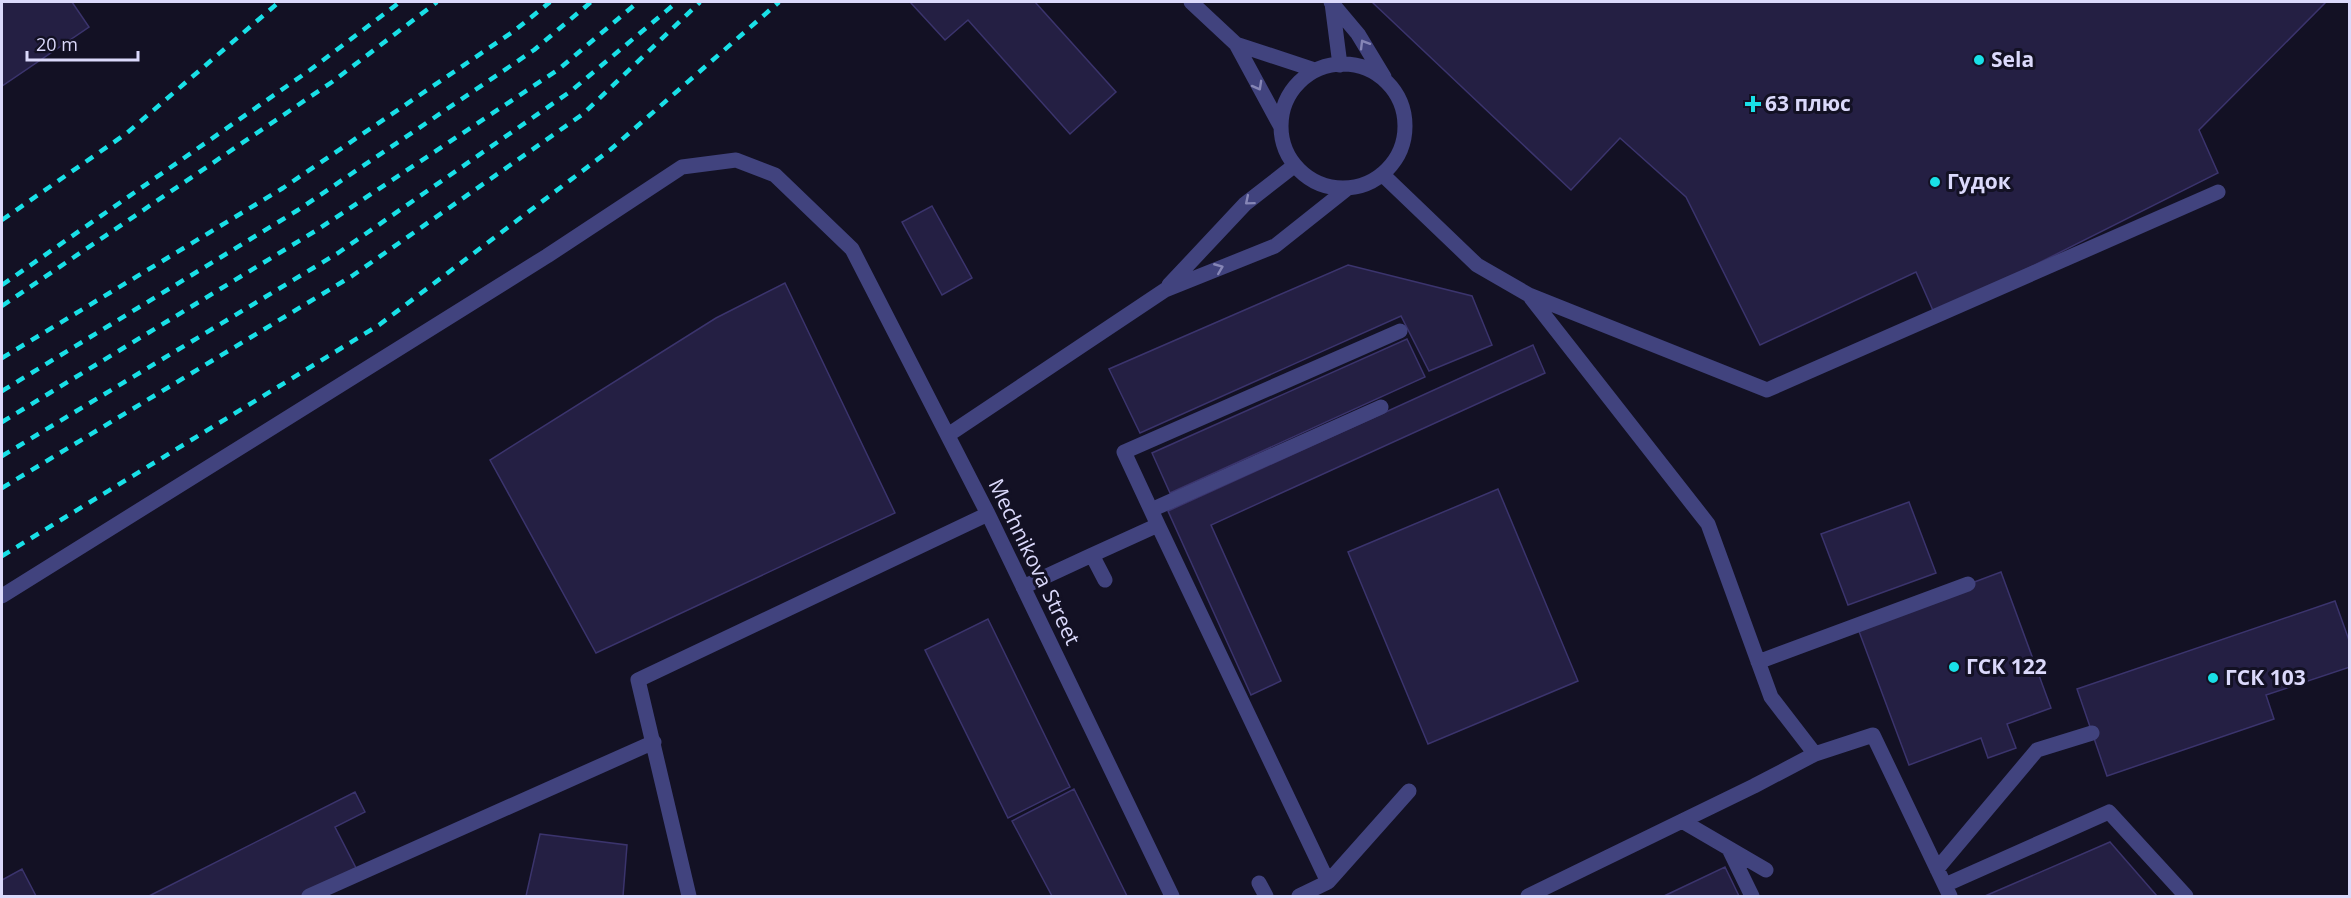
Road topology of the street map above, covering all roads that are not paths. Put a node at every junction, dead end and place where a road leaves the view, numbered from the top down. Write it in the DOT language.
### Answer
graph roads {
  1 [pos="1191,2"];
  2 [pos="1332,2"];
  3 [pos="1236,44"];
  4 [pos="1340,65"];
  5 [pos="1315,70"];
  6 [pos="1389,84"];
  7 [pos="1281,127"];
  8 [pos="1295,165"];
  9 [pos="1382,174"];
  10 [pos="1348,188"];
  11 [pos="2218,192"];
  12 [pos="1165,290"];
  13 [pos="1529,296"];
  14 [pos="1400,331"];
  15 [pos="1381,407"];
  16 [pos="948,435"];
  17 [pos="1151,510"];
  18 [pos="988,514"];
  19 [pos="1158,525"];
  20 [pos="1092,555"];
  21 [pos="1105,580"];
  22 [pos="1968,584"];
  23 [pos="1023,587"];
  24 [pos="2,596"];
  25 [pos="1758,662"];
  26 [pos="2092,733"];
  27 [pos="654,742"];
  28 [pos="1815,754"];
  29 [pos="1409,791"];
  30 [pos="1682,821"];
  31 [pos="1729,849"];
  32 [pos="1937,869"];
  33 [pos="1766,870"];
  34 [pos="1328,882"];
  35 [pos="1947,891"];
  36 [pos="309,897"];
  37 [pos="689,897"];
  38 [pos="1172,897"];
  39 [pos="1299,897"];
  40 [pos="1528,897"];
  41 [pos="1752,897"];
  42 [pos="2186,897"];
  1 -- 3 [label="street"];
  2 -- 4 [label="street"];
  6 -- 2 [label="street, one-way"];
  3 -- 5 [label="street"];
  3 -- 7 [label="street, one-way"];
  4 -- 5 [label="street"];
  4 -- 6 [label="street"];
  5 -- 7 [label="street"];
  6 -- 9 [label="street"];
  7 -- 8 [label="street"];
  8 -- 10 [label="street"];
  8 -- 12 [label="street, one-way"];
  9 -- 10 [label="street"];
  9 -- 13 [label="street"];
  12 -- 10 [label="street, one-way"];
  11 -- 13 [label="street"];
  12 -- 16 [label="street"];
  13 -- 25 [label="street"];
  14 -- 17 [label="street"];
  15 -- 17 [label="street"];
  16 -- 18 [label="street, Mechnikova Street"];
  16 -- 24 [label="street, Mechnikova Street"];
  17 -- 19 [label="street"];
  18 -- 23 [label="street, Mechnikova Street"];
  18 -- 27 [label="street"];
  19 -- 20 [label="street"];
  19 -- 34 [label="street"];
  20 -- 21 [label="street"];
  20 -- 23 [label="street"];
  22 -- 25 [label="street"];
  23 -- 38 [label="street, Mechnikova Street"];
  25 -- 28 [label="street"];
  26 -- 32 [label="street"];
  27 -- 36 [label="street"];
  27 -- 37 [label="street"];
  28 -- 30 [label="street"];
  28 -- 32 [label="street"];
  29 -- 34 [label="street"];
  30 -- 31 [label="street"];
  30 -- 40 [label="street"];
  31 -- 33 [label="street"];
  31 -- 41 [label="street"];
  32 -- 35 [label="street"];
  34 -- 39 [label="street"];
  35 -- 42 [label="street"];
}
